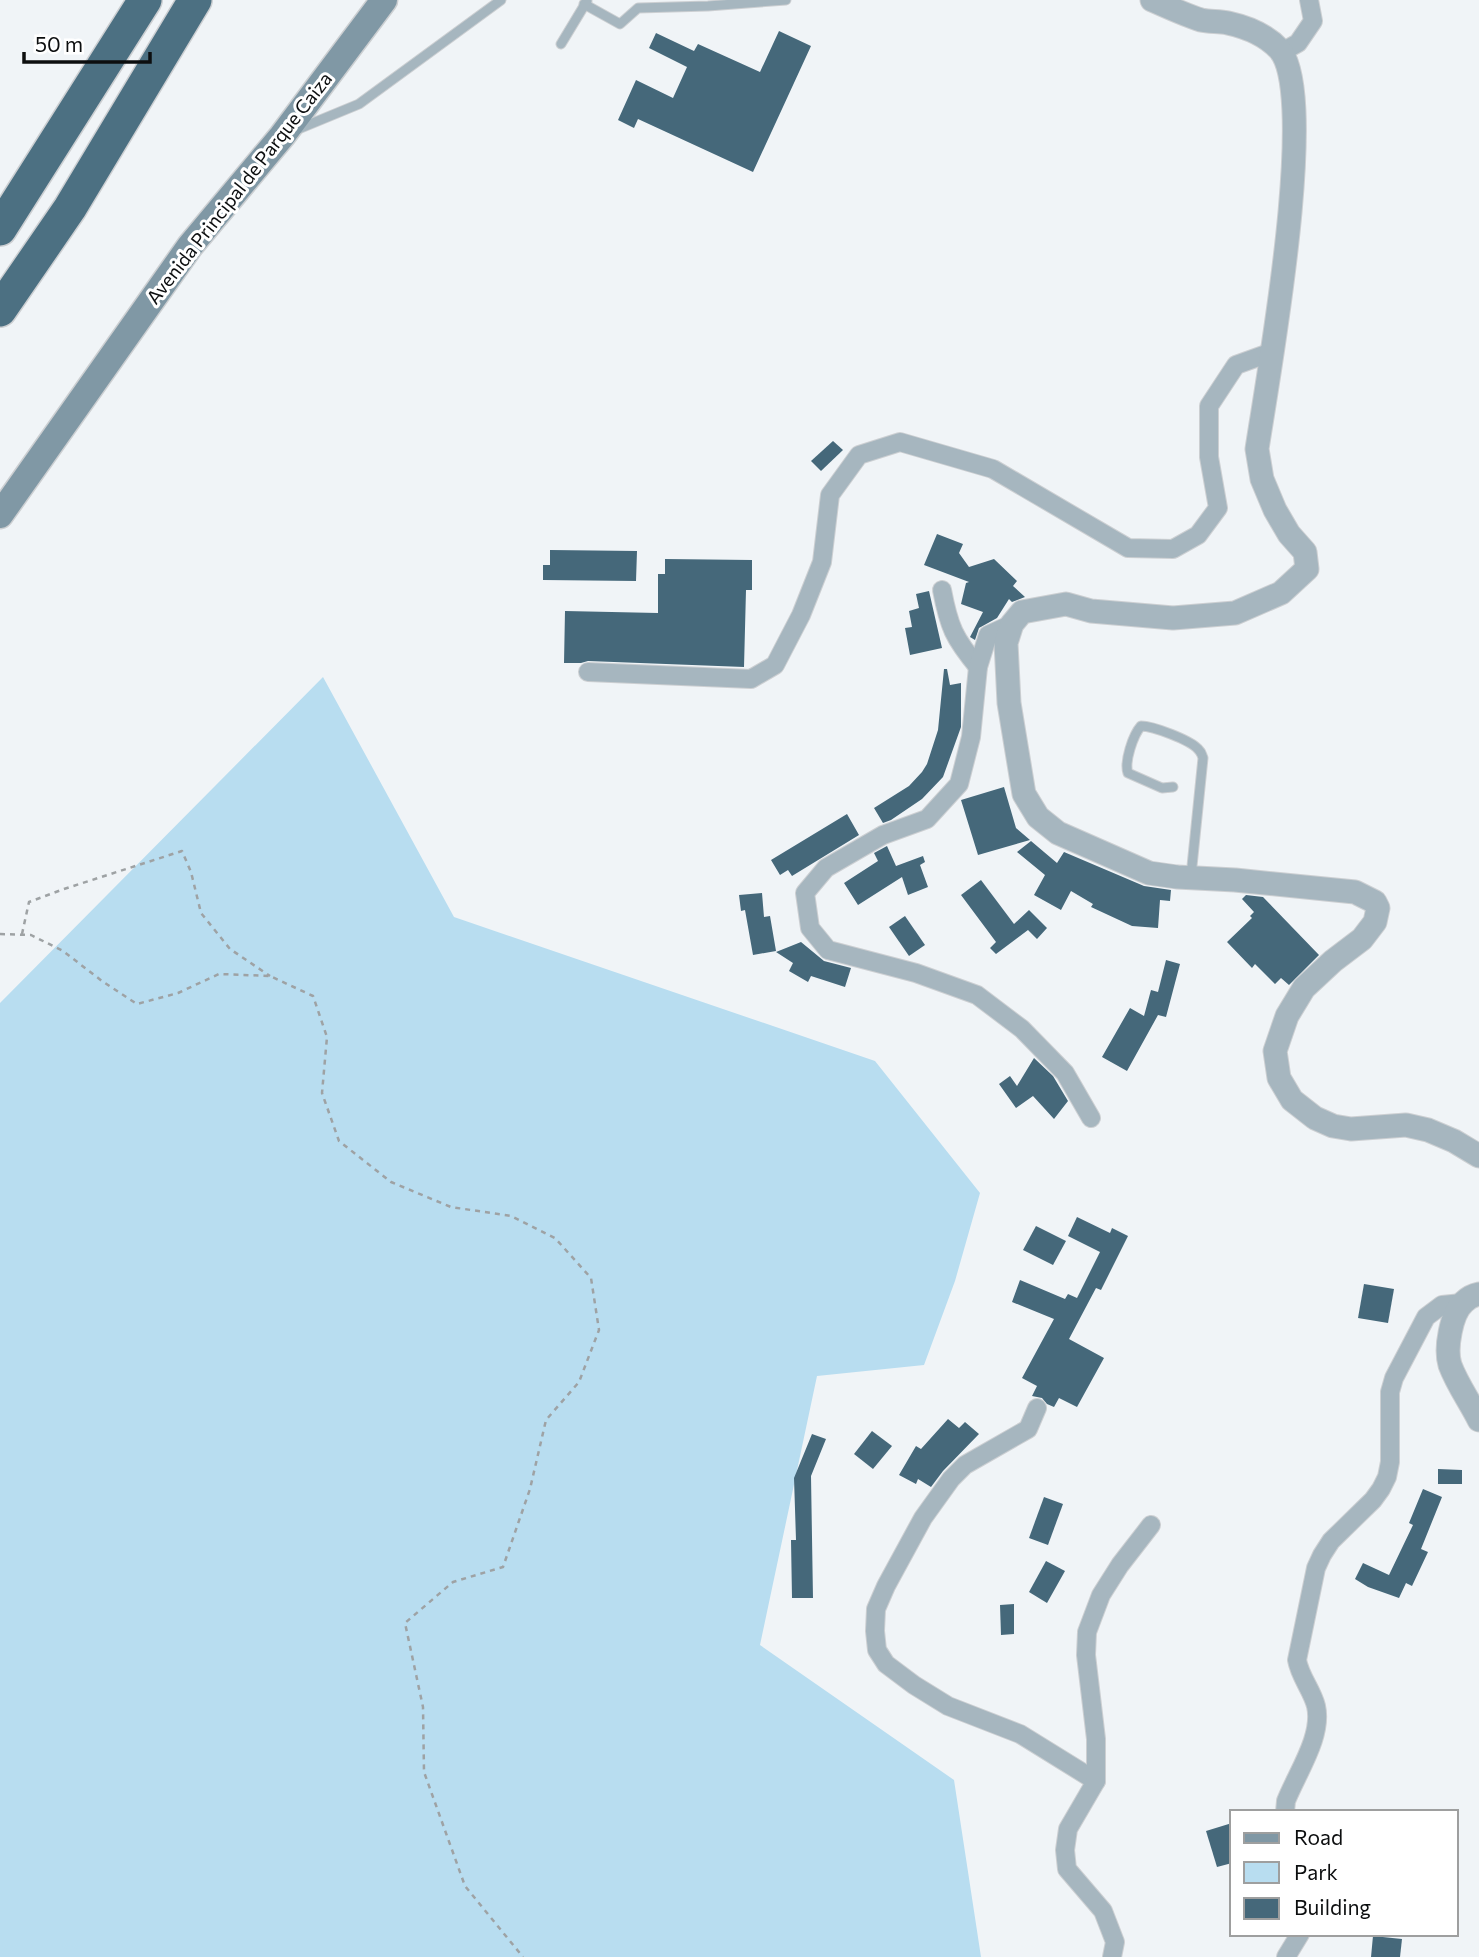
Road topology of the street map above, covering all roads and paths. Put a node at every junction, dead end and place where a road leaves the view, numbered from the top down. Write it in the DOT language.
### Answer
graph roads {
  1 [pos="145,0"];
  2 [pos="195,0"];
  3 [pos="384,0"];
  4 [pos="501,0"];
  5 [pos="786,0"];
  6 [pos="1152,0"];
  7 [pos="1309,0"];
  8 [pos="586,2"];
  9 [pos="561,44"];
  10 [pos="1282,52"];
  11 [pos="282,136"];
  12 [pos="0,229"];
  13 [pos="0,310"];
  14 [pos="1272,352"];
  15 [pos="0,515"];
  16 [pos="942,590"];
  17 [pos="1012,624"];
  18 [pos="978,667"];
  19 [pos="588,672"];
  20 [pos="1173,787"];
  21 [pos="1191,878"];
  22 [pos="0,934"];
  23 [pos="21,934"];
  24 [pos="270,976"];
  25 [pos="1091,1118"];
  26 [pos="1479,1156"];
  27 [pos="1470,1298"];
  28 [pos="1037,1408"];
  29 [pos="1479,1420"];
  30 [pos="1151,1525"];
  31 [pos="1096,1781"];
  32 [pos="1285,1810"];
  33 [pos="1299,1936"];
  34 [pos="523,1957"];
  35 [pos="1112,1957"];
  36 [pos="1286,1957"];
  1 -- 12 [label="highway"];
  2 -- 13 [label="highway"];
  3 -- 11 [label="main road, Avenida Principal de Parque Caiza"];
  4 -- 11 [label="lane"];
  5 -- 8 [label="lane"];
  6 -- 10 [label="street"];
  7 -- 10 [label="street"];
  8 -- 9 [label="lane"];
  10 -- 14 [label="street"];
  11 -- 15 [label="main road, Avenida Principal de Parque Caiza"];
  14 -- 17 [label="street"];
  14 -- 19 [label="street"];
  16 -- 18 [label="street"];
  17 -- 18 [label="street"];
  17 -- 21 [label="street"];
  18 -- 25 [label="street"];
  20 -- 21 [label="lane"];
  21 -- 26 [label="street"];
  22 -- 23 [label="path"];
  23 -- 24 [label="path"];
  23 -- 24 [label="path"];
  24 -- 34 [label="path"];
  27 -- 29 [label="street"];
  27 -- 32 [label="street"];
  28 -- 31 [label="street"];
  30 -- 31 [label="street"];
  31 -- 35 [label="street"];
  33 -- 36 [label="street"];
}
